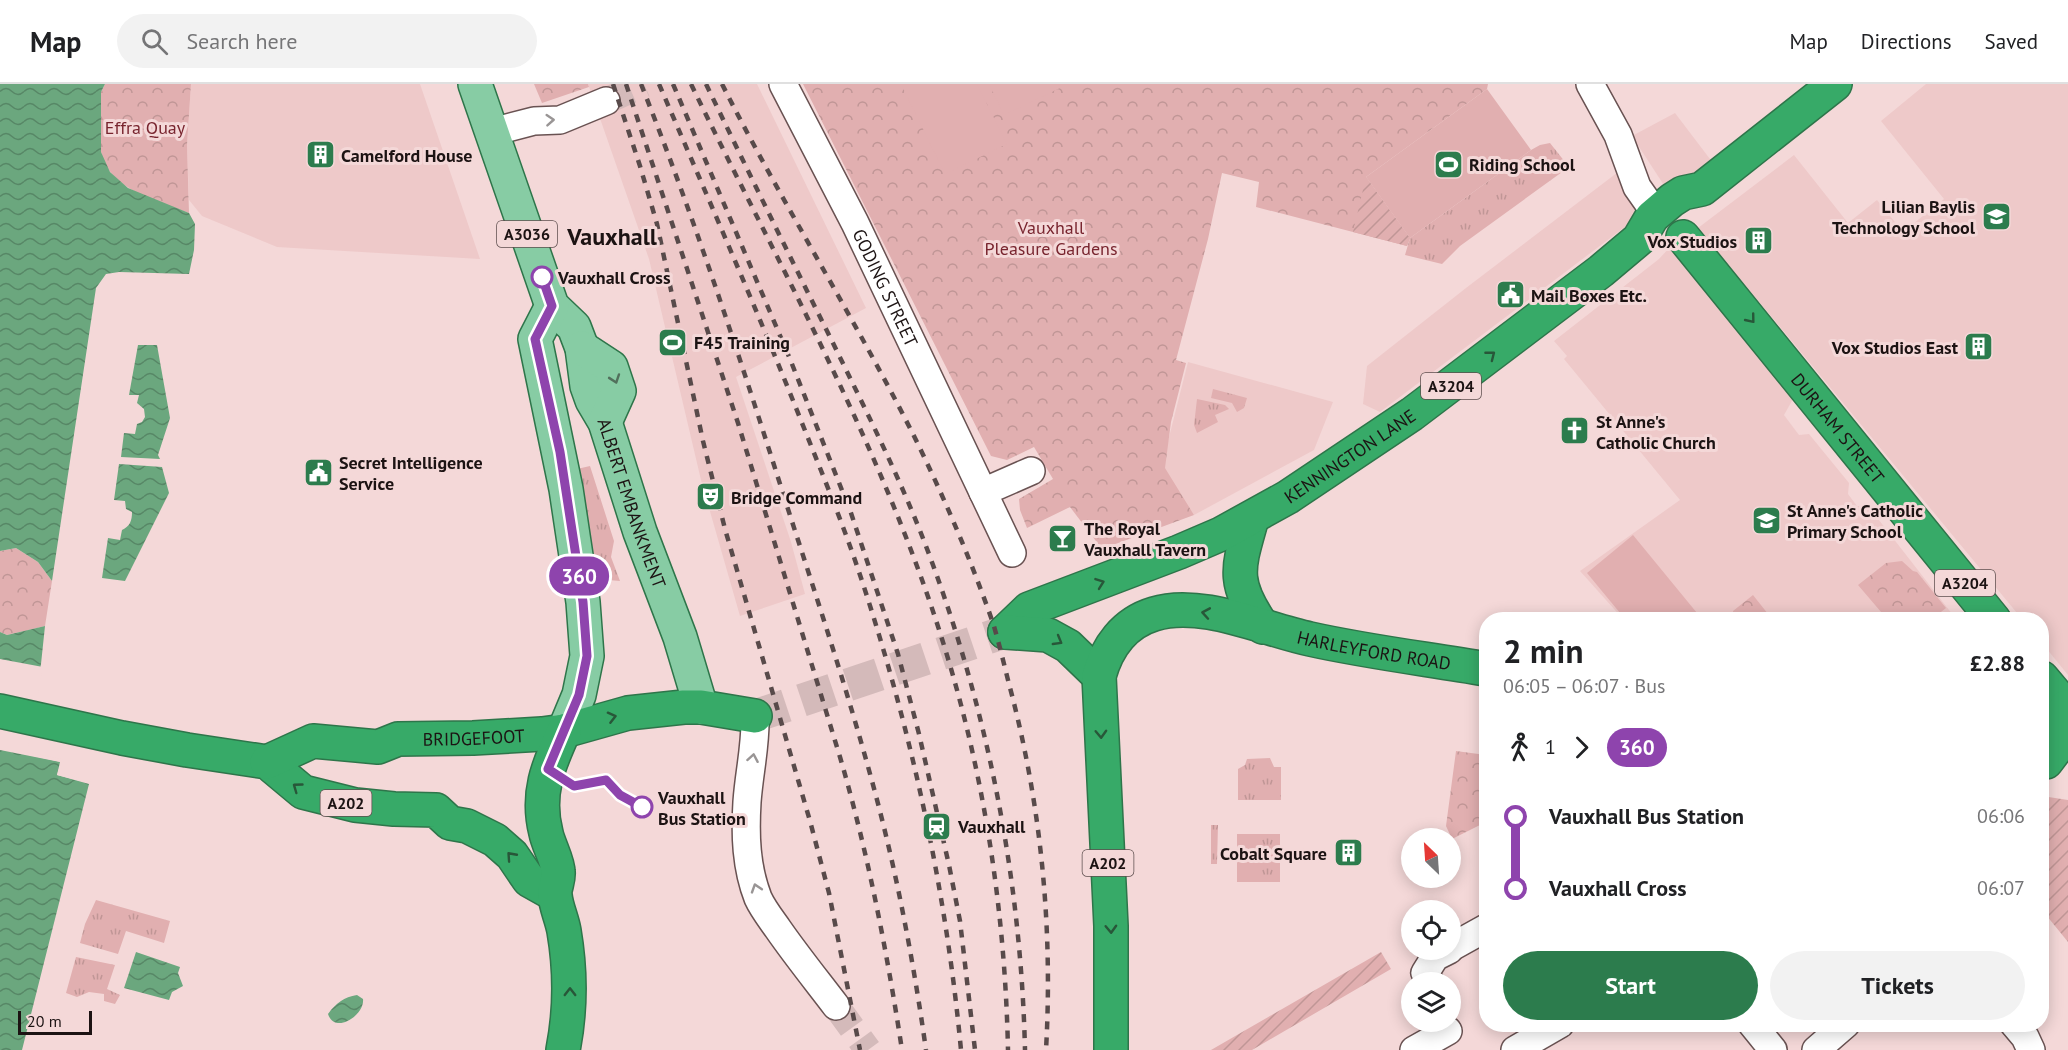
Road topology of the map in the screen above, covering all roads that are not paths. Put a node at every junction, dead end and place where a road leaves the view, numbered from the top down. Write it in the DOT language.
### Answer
graph roads {
  1 [pos="475,84"];
  2 [pos="783,84"];
  3 [pos="1590,84"];
  4 [pos="1835,84"];
  5 [pos="606,101"];
  6 [pos="492,132"];
  7 [pos="1702,189"];
  8 [pos="1648,227"];
  9 [pos="1683,237"];
  10 [pos="552,306"];
  11 [pos="1031,471"];
  12 [pos="983,492"];
  13 [pos="1252,518"];
  14 [pos="1012,553"];
  15 [pos="1988,612"];
  16 [pos="1263,627"];
  17 [pos="1479,668"];
  18 [pos="1099,676"];
  19 [pos="2049,686"];
  20 [pos="701,707"];
  21 [pos="2067,708"];
  22 [pos="0,711"];
  23 [pos="755,716"];
  24 [pos="564,731"];
  25 [pos="267,762"];
  26 [pos="2052,764"];
  27 [pos="554,894"];
  28 [pos="1479,931"];
  29 [pos="1461,942"];
  30 [pos="836,1006"];
  31 [pos="1546,1032"];
  32 [pos="1758,1032"];
  33 [pos="1837,1032"];
  34 [pos="2021,1032"];
  35 [pos="1452,1034"];
  36 [pos="563,1050"];
  37 [pos="1111,1050"];
  38 [pos="1414,1050"];
  39 [pos="1515,1050"];
  40 [pos="1773,1050"];
  41 [pos="1816,1050"];
  42 [pos="2031,1050"];
  1 -- 6 [label="main road, A3036"];
  2 -- 12 [label="street, GODING STREET"];
  3 -- 8 [label="street"];
  4 -- 7 [label="highway, KENNINGTON LANE / A3204"];
  6 -- 5 [label="street, one-way"];
  6 -- 10 [label="main road, A3036"];
  7 -- 8 [label="highway, KENNINGTON LANE / A3204"];
  7 -- 9 [label="highway, KENNINGTON LANE / A3204"];
  8 -- 9 [label="highway, KENNINGTON LANE / A3204"];
  13 -- 8 [label="highway, KENNINGTON LANE / A3204, one-way"];
  9 -- 15 [label="highway, DURHAM STREET / A3204, one-way"];
  10 -- 20 [label="main road, ALBERT EMBANKMENT / A3036, one-way"];
  10 -- 24 [label="main road"];
  11 -- 12 [label="street"];
  12 -- 14 [label="street, GODING STREET"];
  13 -- 16 [label="highway"];
  13 -- 18 [label="highway, KENNINGTON LANE / A3204"];
  16 -- 17 [label="highway, HARLEYFORD ROAD / A202"];
  16 -- 18 [label="highway, HARLEYFORD ROAD / A202, one-way"];
  18 -- 37 [label="highway, A202, one-way"];
  19 -- 21 [label="highway"];
  20 -- 23 [label="highway, BRIDGEFOOT"];
  24 -- 20 [label="highway, BRIDGEFOOT, one-way"];
  21 -- 26 [label="highway"];
  22 -- 25 [label="highway"];
  30 -- 23 [label="street, one-way"];
  24 -- 25 [label="highway, BRIDGEFOOT"];
  24 -- 27 [label="highway"];
  27 -- 25 [label="highway, A202, one-way"];
  36 -- 27 [label="highway, one-way"];
  28 -- 29 [label="street"];
  31 -- 39 [label="street"];
  32 -- 40 [label="street"];
  33 -- 41 [label="street"];
  34 -- 42 [label="street"];
  35 -- 38 [label="street"];
}
